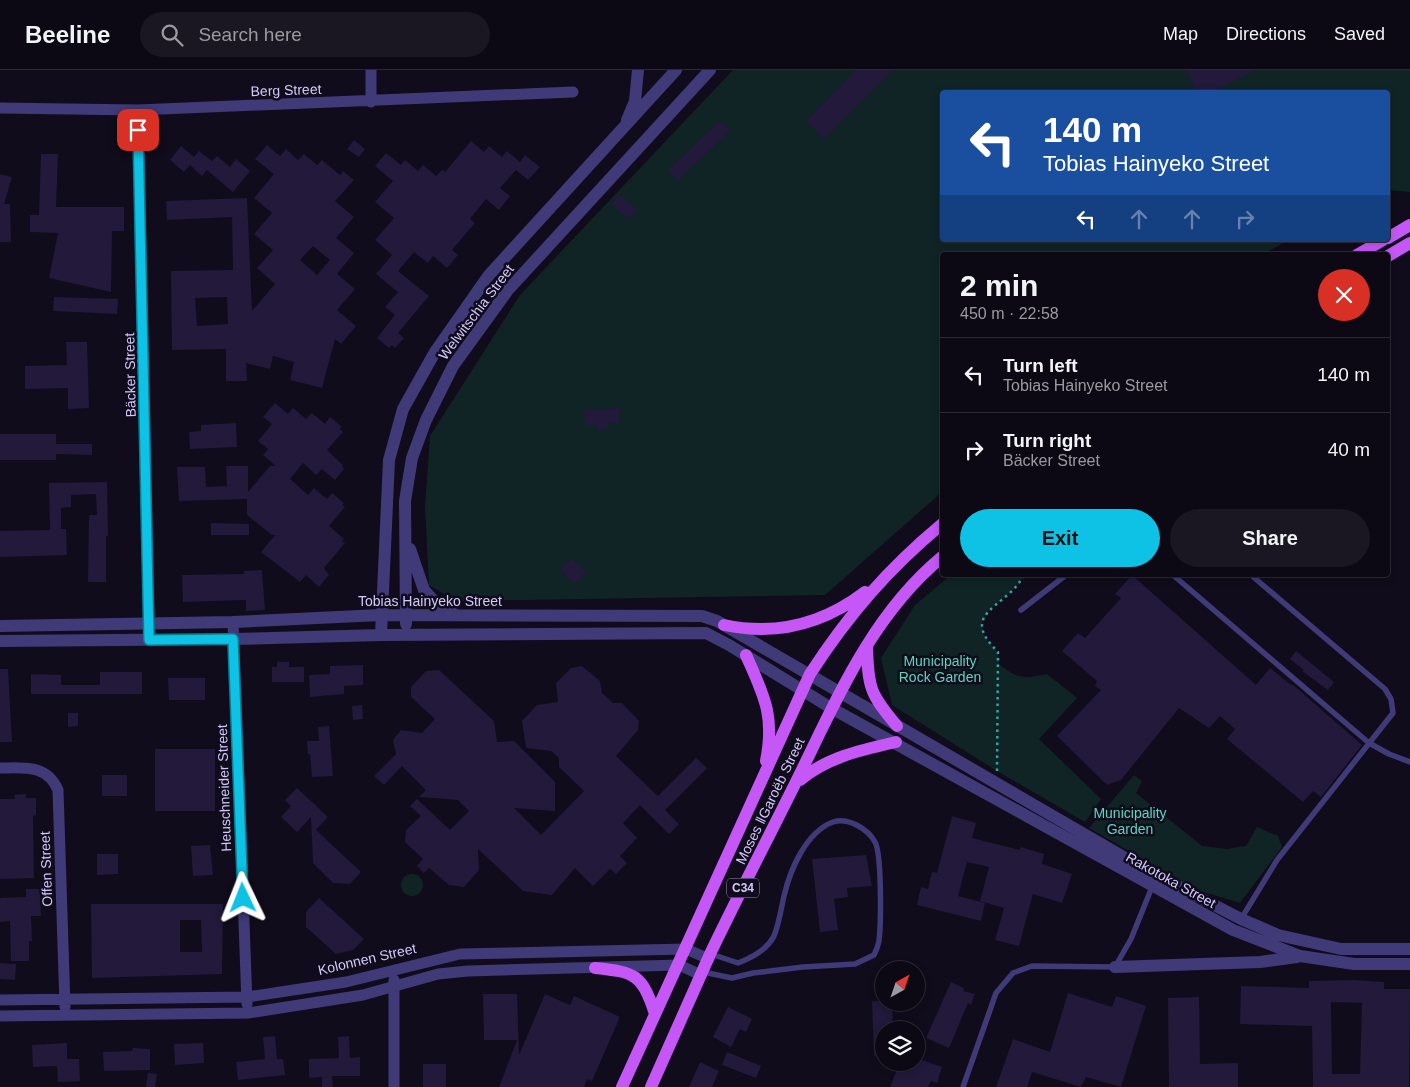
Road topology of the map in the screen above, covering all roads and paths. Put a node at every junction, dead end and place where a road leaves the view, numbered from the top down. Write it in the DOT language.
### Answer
graph roads {
  1 [pos="371,70"];
  2 [pos="638,70"];
  3 [pos="676,70"];
  4 [pos="700,70"];
  5 [pos="710,70"];
  6 [pos="696,84"];
  7 [pos="573,92"];
  8 [pos="371,102"];
  9 [pos="0,108"];
  10 [pos="138,110"];
  11 [pos="623,130"];
  12 [pos="1410,225"];
  13 [pos="1390,237"];
  14 [pos="1380,242"];
  15 [pos="1410,244"];
  16 [pos="1362,252"];
  17 [pos="1390,255"];
  18 [pos="940,526"];
  19 [pos="407,542"];
  20 [pos="940,559"];
  21 [pos="884,576"];
  22 [pos="1023,577"];
  23 [pos="1063,577"];
  24 [pos="1175,577"];
  25 [pos="1253,577"];
  26 [pos="1021,610"];
  27 [pos="380,615"];
  28 [pos="405,616"];
  29 [pos="458,616"];
  30 [pos="232,622"];
  31 [pos="149,623"];
  32 [pos="724,625"];
  33 [pos="0,626"];
  34 [pos="380,634"];
  35 [pos="407,634"];
  36 [pos="233,639"];
  37 [pos="149,640"];
  38 [pos="0,641"];
  39 [pos="867,646"];
  40 [pos="746,655"];
  41 [pos="810,674"];
  42 [pos="802,690"];
  43 [pos="840,692"];
  44 [pos="831,708"];
  45 [pos="897,726"];
  46 [pos="896,742"];
  47 [pos="1369,743"];
  48 [pos="1410,762"];
  49 [pos="0,768"];
  50 [pos="762,783"];
  51 [pos="796,783"];
  52 [pos="997,785"];
  53 [pos="1152,887"];
  54 [pos="1241,919"];
  55 [pos="1233,930"];
  56 [pos="686,949"];
  57 [pos="1410,949"];
  58 [pos="710,956"];
  59 [pos="1300,956"];
  60 [pos="1410,964"];
  61 [pos="679,965"];
  62 [pos="1115,967"];
  63 [pos="595,968"];
  64 [pos="394,969"];
  65 [pos="702,973"];
  66 [pos="394,986"];
  67 [pos="247,997"];
  68 [pos="0,1000"];
  69 [pos="64,1000"];
  70 [pos="248,1013"];
  71 [pos="655,1014"];
  72 [pos="0,1016"];
  73 [pos="65,1016"];
  74 [pos="394,1087"];
  75 [pos="622,1087"];
  76 [pos="651,1087"];
  77 [pos="963,1087"];
  1 -- 8 [label="street"];
  2 -- 11 [label="street"];
  3 -- 11 [label="street, Welwitschia Street"];
  4 -- 6 [label="street"];
  5 -- 6 [label="street, Welwitschia Street"];
  6 -- 19 [label="street, Welwitschia Street"];
  7 -- 8 [label="street, Berg Street"];
  8 -- 10 [label="street, Berg Street"];
  9 -- 10 [label="street, Berg Street"];
  10 -- 31 [label="street, Bäcker Street"];
  11 -- 27 [label="street, Welwitschia Street"];
  12 -- 13 [label="main road"];
  14 -- 16 [label="main road"];
  15 -- 17 [label="main road"];
  18 -- 21 [label="main road, C34"];
  19 -- 28 [label="street, Welwitschia Street"];
  19 -- 29 [label="street"];
  20 -- 39 [label="main road, C34"];
  21 -- 32 [label="main road"];
  21 -- 41 [label="main road, C34"];
  22 -- 52 [label="path"];
  23 -- 26 [label="lane"];
  24 -- 47 [label="lane"];
  25 -- 47 [label="lane"];
  27 -- 28 [label="street, Tobias Hainyeko Street"];
  27 -- 30 [label="street, Tobias Hainyeko Street"];
  27 -- 34 [label="street, Welwitschia Street"];
  28 -- 29 [label="street, Tobias Hainyeko Street"];
  28 -- 35 [label="street, Welwitschia Street"];
  29 -- 32 [label="street, Tobias Hainyeko Street"];
  30 -- 31 [label="street, Tobias Hainyeko Street"];
  30 -- 36 [label="street, Heuschneider Street"];
  31 -- 33 [label="street, Tobias Hainyeko Street"];
  31 -- 37 [label="street, Bäcker Street"];
  32 -- 41 [label="street, Tobias Hainyeko Street"];
  34 -- 35 [label="street"];
  34 -- 36 [label="street"];
  35 -- 40 [label="street"];
  36 -- 37 [label="street"];
  36 -- 67 [label="street, Heuschneider Street"];
  37 -- 38 [label="street"];
  39 -- 43 [label="main road, C34"];
  39 -- 45 [label="main road"];
  40 -- 42 [label="street"];
  40 -- 50 [label="main road"];
  41 -- 42 [label="main road, C34"];
  41 -- 43 [label="street, Tobias Hainyeko Street"];
  42 -- 44 [label="street"];
  42 -- 50 [label="main road, Moses ǁGaroëb Street / C34"];
  43 -- 44 [label="main road, Moses ǁGaroëb Street / C34"];
  43 -- 45 [label="street, Rakotoka Street"];
  44 -- 46 [label="street, Rakotoka Street"];
  44 -- 51 [label="main road, Moses ǁGaroëb Street / C34"];
  45 -- 52 [label="street, Rakotoka Street"];
  46 -- 51 [label="main road"];
  46 -- 53 [label="street, Rakotoka Street"];
  47 -- 48 [label="lane"];
  47 -- 54 [label="lane"];
  49 -- 69 [label="street, Offen Street"];
  50 -- 56 [label="main road, Moses ǁGaroëb Street / C34"];
  51 -- 58 [label="main road, Moses ǁGaroëb Street / C34"];
  52 -- 54 [label="street, Rakotoka Street"];
  53 -- 55 [label="street, Rakotoka Street"];
  53 -- 62 [label="lane"];
  54 -- 55 [label="lane"];
  54 -- 57 [label="street, Rakotoka Street"];
  55 -- 59 [label="street, Rakotoka Street"];
  56 -- 58 [label="street, Kolonnen Street"];
  56 -- 61 [label="main road, Moses ǁGaroëb Street / C34"];
  56 -- 64 [label="street, Kolonnen Street"];
  58 -- 65 [label="main road, Moses ǁGaroëb Street / C34"];
  58 -- 65 [label="lane"];
  59 -- 60 [label="street, Rakotoka Street"];
  59 -- 62 [label="street"];
  61 -- 63 [label="street"];
  61 -- 65 [label="street"];
  61 -- 71 [label="main road, Moses ǁGaroëb Street / C34"];
  62 -- 77 [label="lane"];
  63 -- 66 [label="street"];
  63 -- 71 [label="main road"];
  64 -- 66 [label="street"];
  64 -- 67 [label="street, Kolonnen Street"];
  65 -- 76 [label="main road, Moses ǁGaroëb Street / C34"];
  66 -- 70 [label="street"];
  66 -- 74 [label="street"];
  67 -- 69 [label="street, Kolonnen Street"];
  67 -- 70 [label="street, Heuschneider Street"];
  68 -- 69 [label="street, Kolonnen Street"];
  69 -- 73 [label="street, Offen Street"];
  70 -- 73 [label="street"];
  71 -- 75 [label="main road, Moses ǁGaroëb Street / C34"];
  72 -- 73 [label="street"];
}
